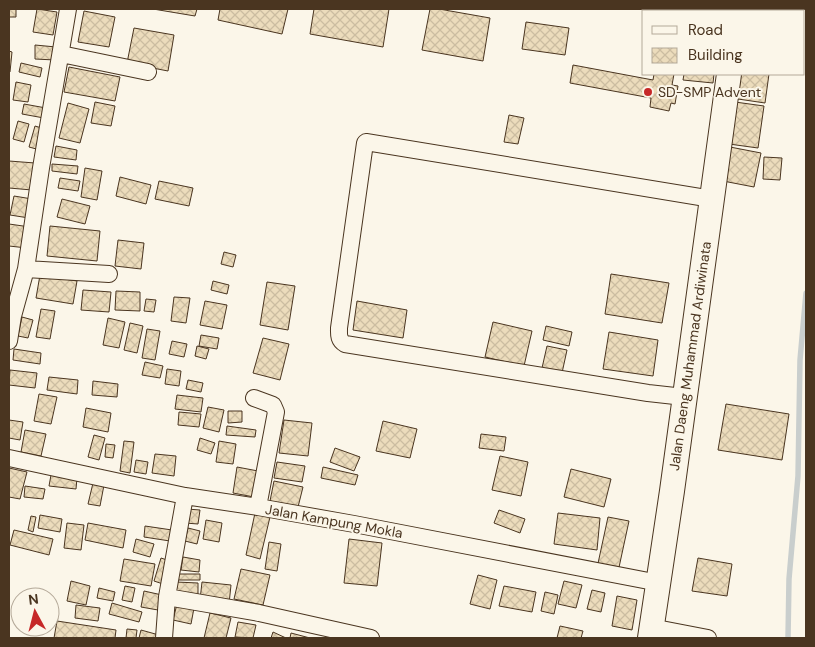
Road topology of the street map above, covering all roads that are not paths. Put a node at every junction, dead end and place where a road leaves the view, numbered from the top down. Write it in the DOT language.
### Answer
graph roads {
  1 [pos="68,9"];
  2 [pos="61,54"];
  3 [pos="148,72"];
  4 [pos="729,75"];
  5 [pos="712,199"];
  6 [pos="26,269"];
  7 [pos="108,274"];
  8 [pos="9,341"];
  9 [pos="254,398"];
  10 [pos="684,398"];
  11 [pos="9,458"];
  12 [pos="184,496"];
  13 [pos="258,507"];
  14 [pos="659,583"];
  15 [pos="167,597"];
  16 [pos="650,632"];
  17 [pos="164,638"];
  18 [pos="371,638"];
  19 [pos="708,638"];
  1 -- 2 [label="street"];
  2 -- 3 [label="street"];
  2 -- 6 [label="street"];
  4 -- 5 [label="main road, Jalan Daeng Muhammad Ardiwinata"];
  5 -- 10 [label="main road, Jalan Daeng Muhammad Ardiwinata"];
  5 -- 10 [label="street"];
  6 -- 7 [label="street"];
  6 -- 8 [label="street"];
  9 -- 13 [label="street"];
  10 -- 14 [label="main road, Jalan Daeng Muhammad Ardiwinata"];
  11 -- 12 [label="street, Jalan Kampung Mokla"];
  12 -- 13 [label="street, Jalan Kampung Mokla"];
  12 -- 15 [label="street"];
  13 -- 14 [label="street, Jalan Kampung Mokla"];
  14 -- 16 [label="main road, Jalan Daeng Muhammad Ardiwinata"];
  15 -- 17 [label="street"];
  15 -- 18 [label="street"];
  16 -- 19 [label="street"];
}
